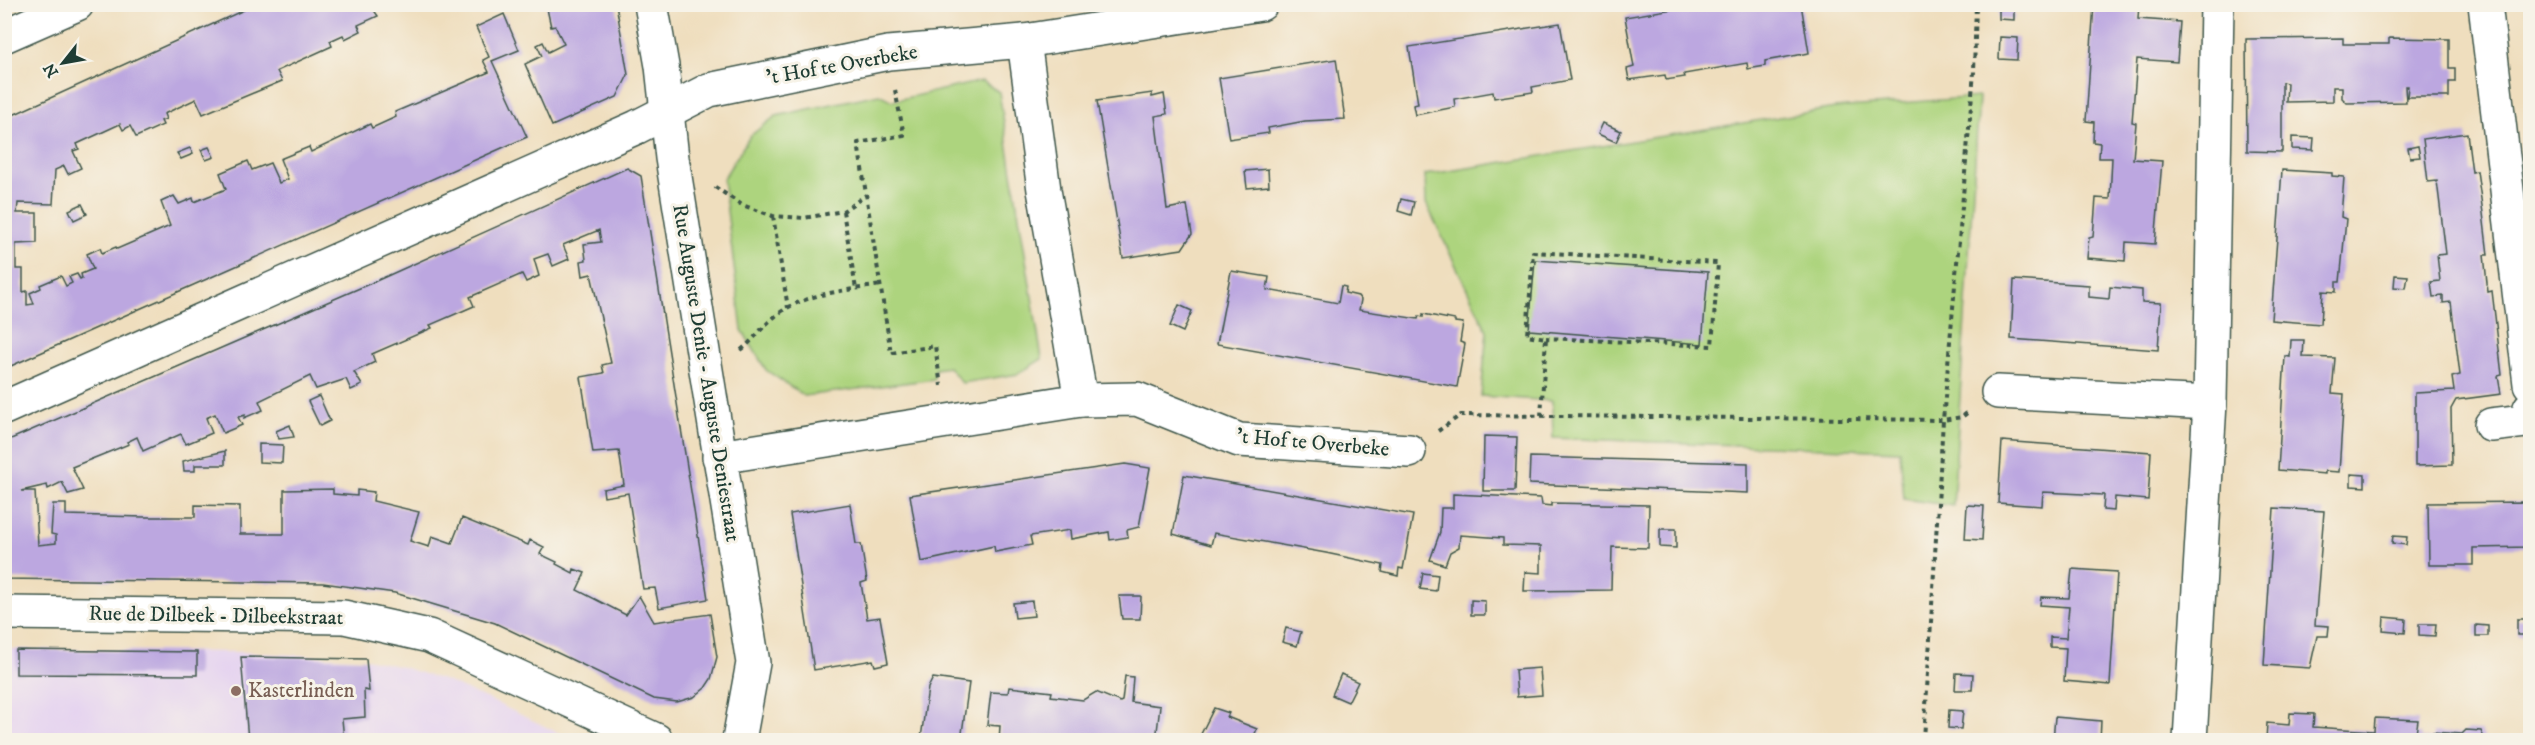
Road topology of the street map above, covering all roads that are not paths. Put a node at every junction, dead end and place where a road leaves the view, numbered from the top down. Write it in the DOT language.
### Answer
graph roads {
  1 [pos="77,4"];
  2 [pos="651,4"];
  3 [pos="1261,4"];
  4 [pos="2217,4"];
  5 [pos="2485,4"];
  6 [pos="4,36"];
  7 [pos="1024,41"];
  8 [pos="666,111"];
  9 [pos="2530,384"];
  10 [pos="1998,392"];
  11 [pos="1081,400"];
  12 [pos="2210,403"];
  13 [pos="4,408"];
  14 [pos="2530,408"];
  15 [pos="2491,424"];
  16 [pos="1409,451"];
  17 [pos="719,457"];
  18 [pos="4,613"];
  19 [pos="656,741"];
  20 [pos="739,741"];
  21 [pos="2190,741"];
  1 -- 6 [label="street"];
  2 -- 8 [label="street, Rue Auguste Denie - Auguste Deniestraat"];
  3 -- 7 [label="street, 't Hof te Overbeke"];
  4 -- 12 [label="street"];
  5 -- 9 [label="street"];
  7 -- 8 [label="street, 't Hof te Overbeke"];
  7 -- 11 [label="street"];
  8 -- 13 [label="street, 't Hof te Overbeke"];
  8 -- 17 [label="street, Rue Auguste Denie - Auguste Deniestraat"];
  10 -- 12 [label="street"];
  11 -- 16 [label="street, 't Hof te Overbeke"];
  11 -- 17 [label="street, 't Hof te Overbeke"];
  12 -- 21 [label="street"];
  14 -- 15 [label="street"];
  17 -- 20 [label="street, Rue Auguste Denie - Auguste Deniestraat"];
  18 -- 19 [label="street, Rue de Dilbeek - Dilbeekstraat"];
}
